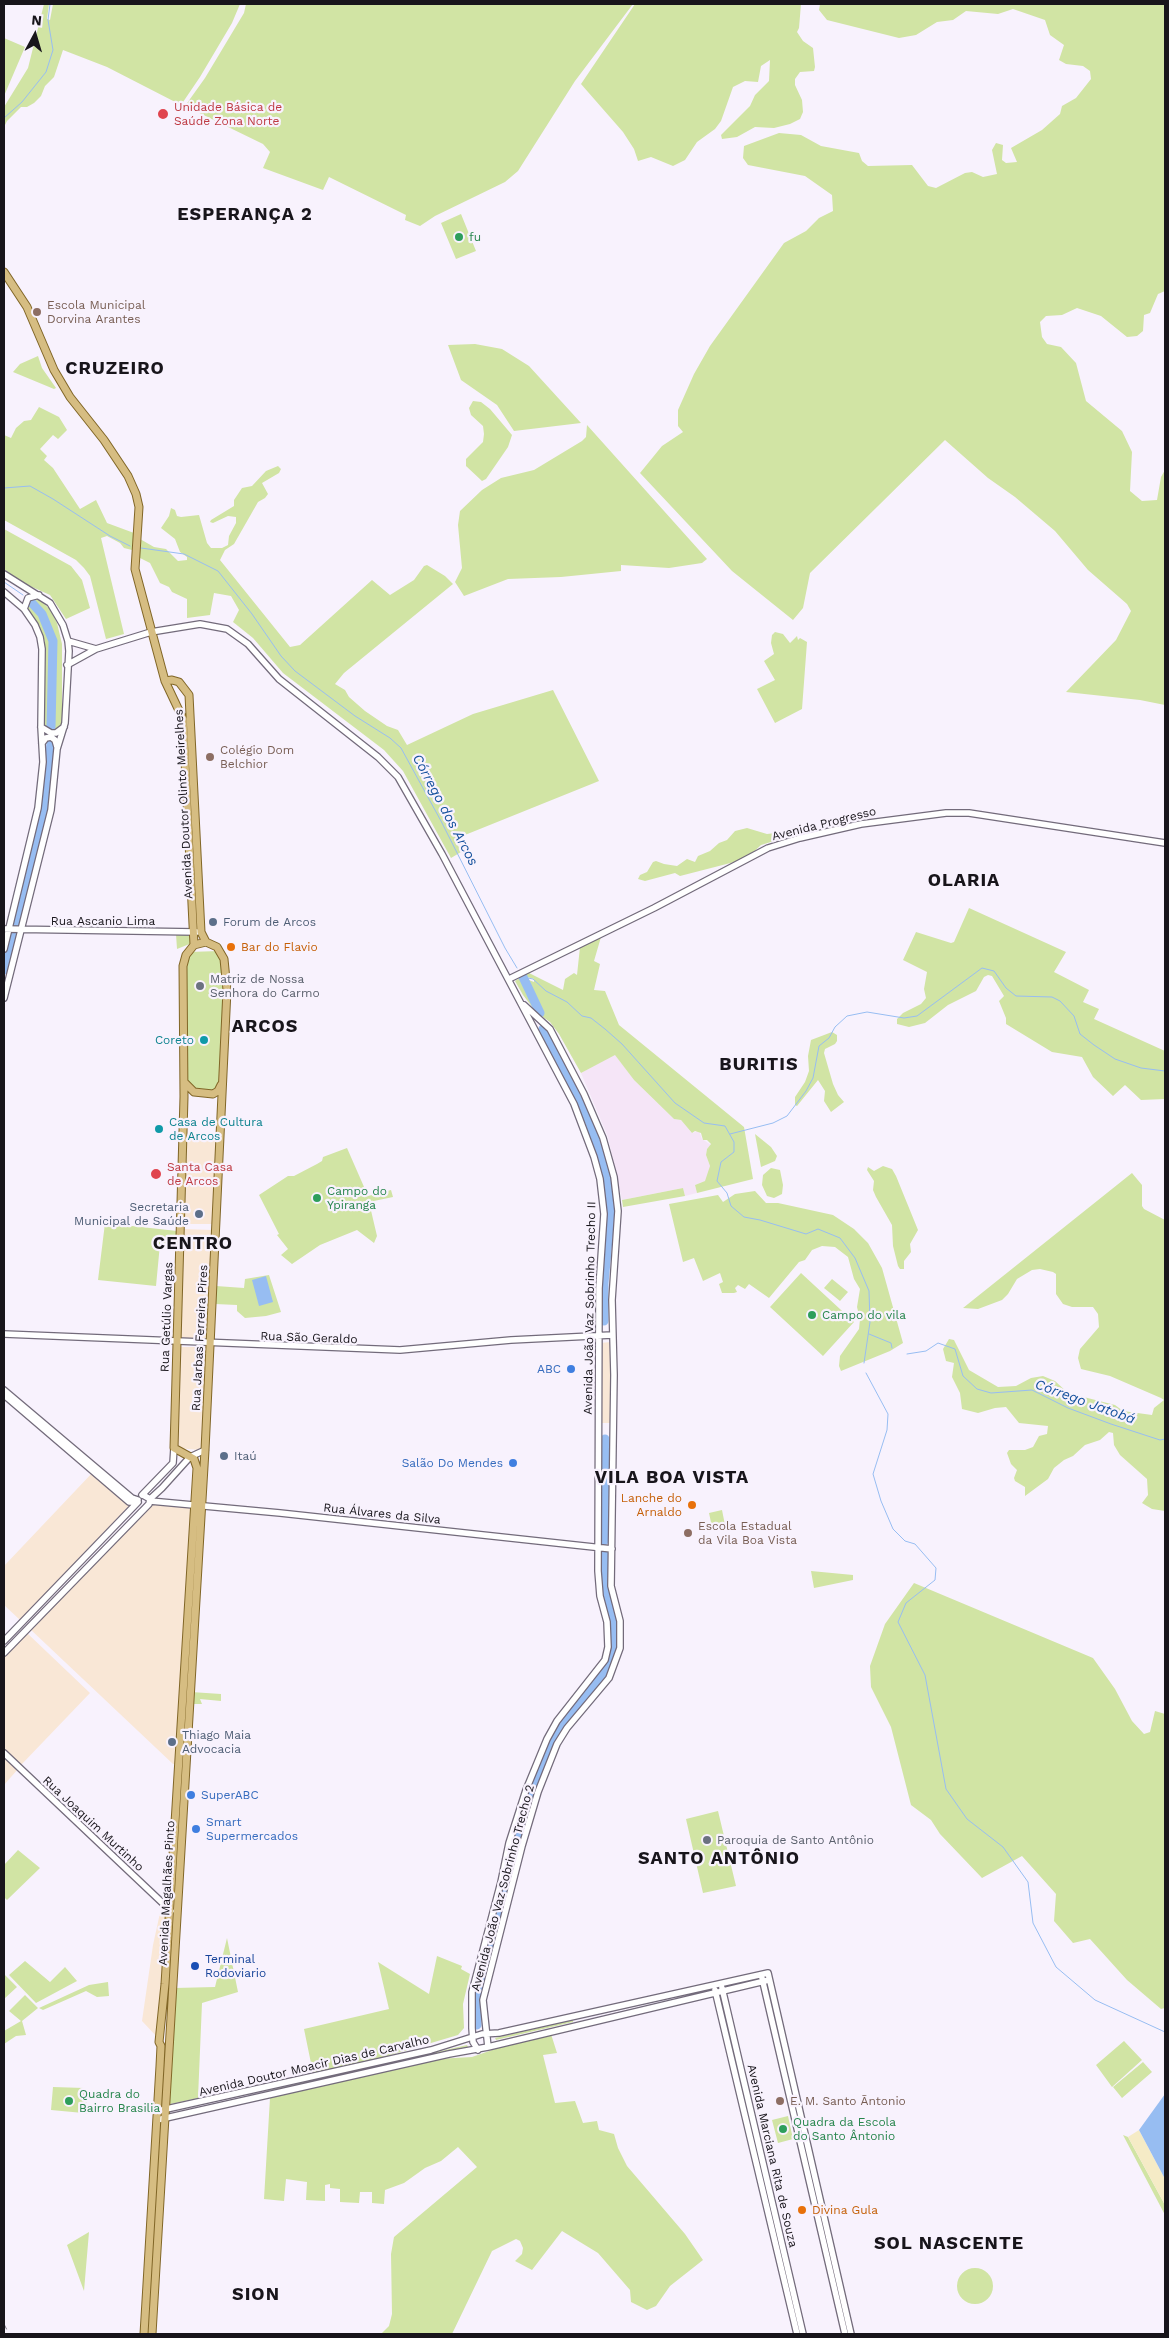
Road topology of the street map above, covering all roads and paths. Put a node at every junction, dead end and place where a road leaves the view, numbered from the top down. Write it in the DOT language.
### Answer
graph roads {
  1 [pos="4,272"];
  2 [pos="4,574"];
  3 [pos="4,592"];
  4 [pos="39,595"];
  5 [pos="24,609"];
  6 [pos="151,632"];
  7 [pos="68,641"];
  8 [pos="96,649"];
  9 [pos="67,665"];
  10 [pos="164,681"];
  11 [pos="65,723"];
  12 [pos="40,727"];
  13 [pos="42,743"];
  14 [pos="57,749"];
  15 [pos="190,780"];
  16 [pos="1165,843"];
  17 [pos="6,930"];
  18 [pos="20,931"];
  19 [pos="198,932"];
  20 [pos="206,942"];
  21 [pos="194,945"];
  22 [pos="4,948"];
  23 [pos="512,978"];
  24 [pos="4,998"];
  25 [pos="522,1004"];
  26 [pos="544,1023"];
  27 [pos="534,1029"];
  28 [pos="184,1083"];
  29 [pos="221,1083"];
  30 [pos="184,1097"];
  31 [pos="222,1103"];
  32 [pos="4,1334"];
  33 [pos="612,1335"];
  34 [pos="599,1336"];
  35 [pos="178,1342"];
  36 [pos="211,1344"];
  37 [pos="4,1390"];
  38 [pos="4,1395"];
  39 [pos="174,1448"];
  40 [pos="205,1452"];
  41 [pos="190,1457"];
  42 [pos="143,1494"];
  43 [pos="150,1500"];
  44 [pos="138,1501"];
  45 [pos="198,1505"];
  46 [pos="144,1506"];
  47 [pos="599,1548"];
  48 [pos="610,1549"];
  49 [pos="76,1564"];
  50 [pos="83,1570"];
  51 [pos="4,1641"];
  52 [pos="4,1653"];
  53 [pos="4,1753"];
  54 [pos="172,1905"];
  55 [pos="766,1981"];
  56 [pos="721,1983"];
  57 [pos="714,1985"];
  58 [pos="723,1991"];
  59 [pos="716,1992"];
  60 [pos="486,2034"];
  61 [pos="473,2037"];
  62 [pos="488,2047"];
  63 [pos="478,2050"];
  64 [pos="410,2054"];
  65 [pos="412,2062"];
  66 [pos="166,2110"];
  67 [pos="157,2111"];
  68 [pos="165,2119"];
  69 [pos="157,2120"];
  70 [pos="754,2121"];
  71 [pos="747,2123"];
  72 [pos="154,2164"];
  73 [pos="162,2164"];
  74 [pos="144,2334"];
  75 [pos="152,2334"];
  76 [pos="797,2334"];
  77 [pos="803,2334"];
  78 [pos="845,2334"];
  79 [pos="851,2334"];
  1 -- 6 [label="main road"];
  2 -- 4 [label="street"];
  3 -- 5 [label="street"];
  4 -- 5 [label="street"];
  4 -- 7 [label="street"];
  5 -- 12 [label="street"];
  6 -- 8 [label="street, Avenida João Vaz Sobrinho Trecho II"];
  6 -- 10 [label="main road"];
  6 -- 23 [label="street, Avenida João Vaz Sobrinho Trecho II"];
  7 -- 8 [label="street"];
  7 -- 9 [label="street"];
  8 -- 9 [label="street, Avenida João Vaz Sobrinho Trecho II"];
  9 -- 11 [label="street"];
  10 -- 15 [label="main road, Avenida Doutor Olinto Meirelhes"];
  10 -- 15 [label="main road, Avenida Doutor Olinto Meirelhes"];
  11 -- 12 [label="street"];
  11 -- 14 [label="street"];
  12 -- 13 [label="street"];
  13 -- 14 [label="street"];
  13 -- 17 [label="street"];
  14 -- 18 [label="street"];
  15 -- 19 [label="main road, Avenida Doutor Olinto Meirelhes"];
  16 -- 23 [label="street, Avenida Progresso"];
  17 -- 18 [label="street, Rua Ascanio Lima"];
  17 -- 22 [label="street"];
  18 -- 19 [label="street, Rua Ascanio Lima"];
  18 -- 24 [label="street"];
  19 -- 20 [label="main road, Avenida Doutor Olinto Meirelhes"];
  19 -- 21 [label="main road, Avenida Doutor Olinto Meirelhes"];
  20 -- 21 [label="main road"];
  20 -- 29 [label="main road, Rua Jarbas Ferreira Pires"];
  21 -- 28 [label="main road, Rua Getúlio Vargas"];
  23 -- 25 [label="street, Avenida João Vaz Sobrinho Trecho II"];
  25 -- 26 [label="street, Avenida João Vaz Sobrinho Trecho 2"];
  25 -- 27 [label="street, Avenida João Vaz Sobrinho Trecho II"];
  26 -- 27 [label="street"];
  26 -- 33 [label="street, Avenida João Vaz Sobrinho Trecho 2"];
  27 -- 34 [label="street, Avenida João Vaz Sobrinho Trecho II"];
  28 -- 29 [label="main road"];
  28 -- 30 [label="main road, Rua Getúlio Vargas"];
  29 -- 31 [label="main road, Rua Jarbas Ferreira Pires"];
  30 -- 31 [label="main road"];
  30 -- 35 [label="main road, Rua Getúlio Vargas"];
  31 -- 36 [label="main road, Rua Jarbas Ferreira Pires"];
  32 -- 35 [label="street, Rua São Geraldo"];
  33 -- 34 [label="street, Rua São Geraldo"];
  33 -- 48 [label="street, Avenida João Vaz Sobrinho Trecho 2"];
  34 -- 36 [label="street, Rua São Geraldo"];
  34 -- 47 [label="street, Avenida João Vaz Sobrinho Trecho II"];
  35 -- 36 [label="street, Rua São Geraldo"];
  35 -- 39 [label="main road, Rua Getúlio Vargas"];
  36 -- 40 [label="main road, Rua Jarbas Ferreira Pires"];
  37 -- 44 [label="street"];
  38 -- 44 [label="street"];
  39 -- 41 [label="main road"];
  39 -- 42 [label="street, Rua Getúlio Vargas"];
  40 -- 41 [label="street"];
  40 -- 45 [label="main road, Avenida Magalhães Pinto"];
  41 -- 43 [label="street"];
  41 -- 45 [label="main road, Avenida Magalhães Pinto"];
  42 -- 43 [label="street"];
  42 -- 44 [label="street"];
  43 -- 45 [label="street, Rua Álvares da Silva"];
  43 -- 46 [label="street"];
  44 -- 46 [label="street"];
  44 -- 49 [label="street"];
  45 -- 47 [label="street, Rua Álvares da Silva"];
  45 -- 54 [label="main road, Avenida Magalhães Pinto"];
  46 -- 50 [label="street"];
  47 -- 48 [label="street, Rua Álvares da Silva"];
  47 -- 61 [label="street, Avenida João Vaz Sobrinho Trecho II"];
  48 -- 60 [label="street, Avenida João Vaz Sobrinho Trecho 2"];
  49 -- 50 [label="street"];
  49 -- 51 [label="street"];
  50 -- 52 [label="street"];
  53 -- 54 [label="street, Rua Joaquim Murtinho"];
  54 -- 66 [label="main road, Avenida Magalhães Pinto"];
  54 -- 67 [label="main road, Avenida Magalhães Pinto"];
  55 -- 56 [label="street, Avenida Doutor Moacir Dias de Carvalho"];
  55 -- 58 [label="street, Avenida Doutor Moacir Dias de Carvalho"];
  55 -- 78 [label="street"];
  55 -- 79 [label="street"];
  56 -- 57 [label="street, Avenida Doutor Moacir Dias de Carvalho"];
  56 -- 58 [label="street, Avenida Marciana Rita de Souza"];
  57 -- 59 [label="street, Avenida Marciana Rita de Souza"];
  57 -- 60 [label="street, Avenida Doutor Moacir Dias de Carvalho"];
  58 -- 59 [label="street, Avenida Doutor Moacir Dias de Carvalho"];
  58 -- 70 [label="street, Avenida Marciana Rita de Souza"];
  59 -- 62 [label="street, Avenida Doutor Moacir Dias de Carvalho"];
  59 -- 71 [label="street, Avenida Marciana Rita de Souza"];
  60 -- 61 [label="street, Avenida Doutor Moacir Dias de Carvalho"];
  60 -- 62 [label="street, Avenida João Vaz Sobrinho Trecho 2"];
  61 -- 63 [label="street"];
  61 -- 64 [label="street, Avenida Doutor Moacir Dias de Carvalho"];
  62 -- 63 [label="street, Avenida Doutor Moacir Dias de Carvalho"];
  63 -- 65 [label="street, Avenida Doutor Moacir Dias de Carvalho"];
  64 -- 65 [label="street"];
  64 -- 66 [label="street, Avenida Doutor Moacir Dias de Carvalho"];
  65 -- 68 [label="street, Avenida Doutor Moacir Dias de Carvalho"];
  66 -- 67 [label="street, Avenida Doutor Moacir Dias de Carvalho"];
  66 -- 68 [label="main road, Avenida Magalhães Pinto"];
  67 -- 69 [label="main road, Avenida Magalhães Pinto"];
  68 -- 69 [label="street, Avenida Doutor Moacir Dias de Carvalho"];
  68 -- 73 [label="main road, Avenida Magalhães Pinto"];
  69 -- 72 [label="main road, Avenida Magalhães Pinto"];
  70 -- 71 [label="street"];
  70 -- 77 [label="street, Avenida Marciana Rita de Souza"];
  71 -- 76 [label="street, Avenida Marciana Rita de Souza"];
  72 -- 73 [label="main road"];
  72 -- 74 [label="main road, Avenida Magalhães Pinto"];
  73 -- 75 [label="main road, Avenida Magalhães Pinto"];
}
